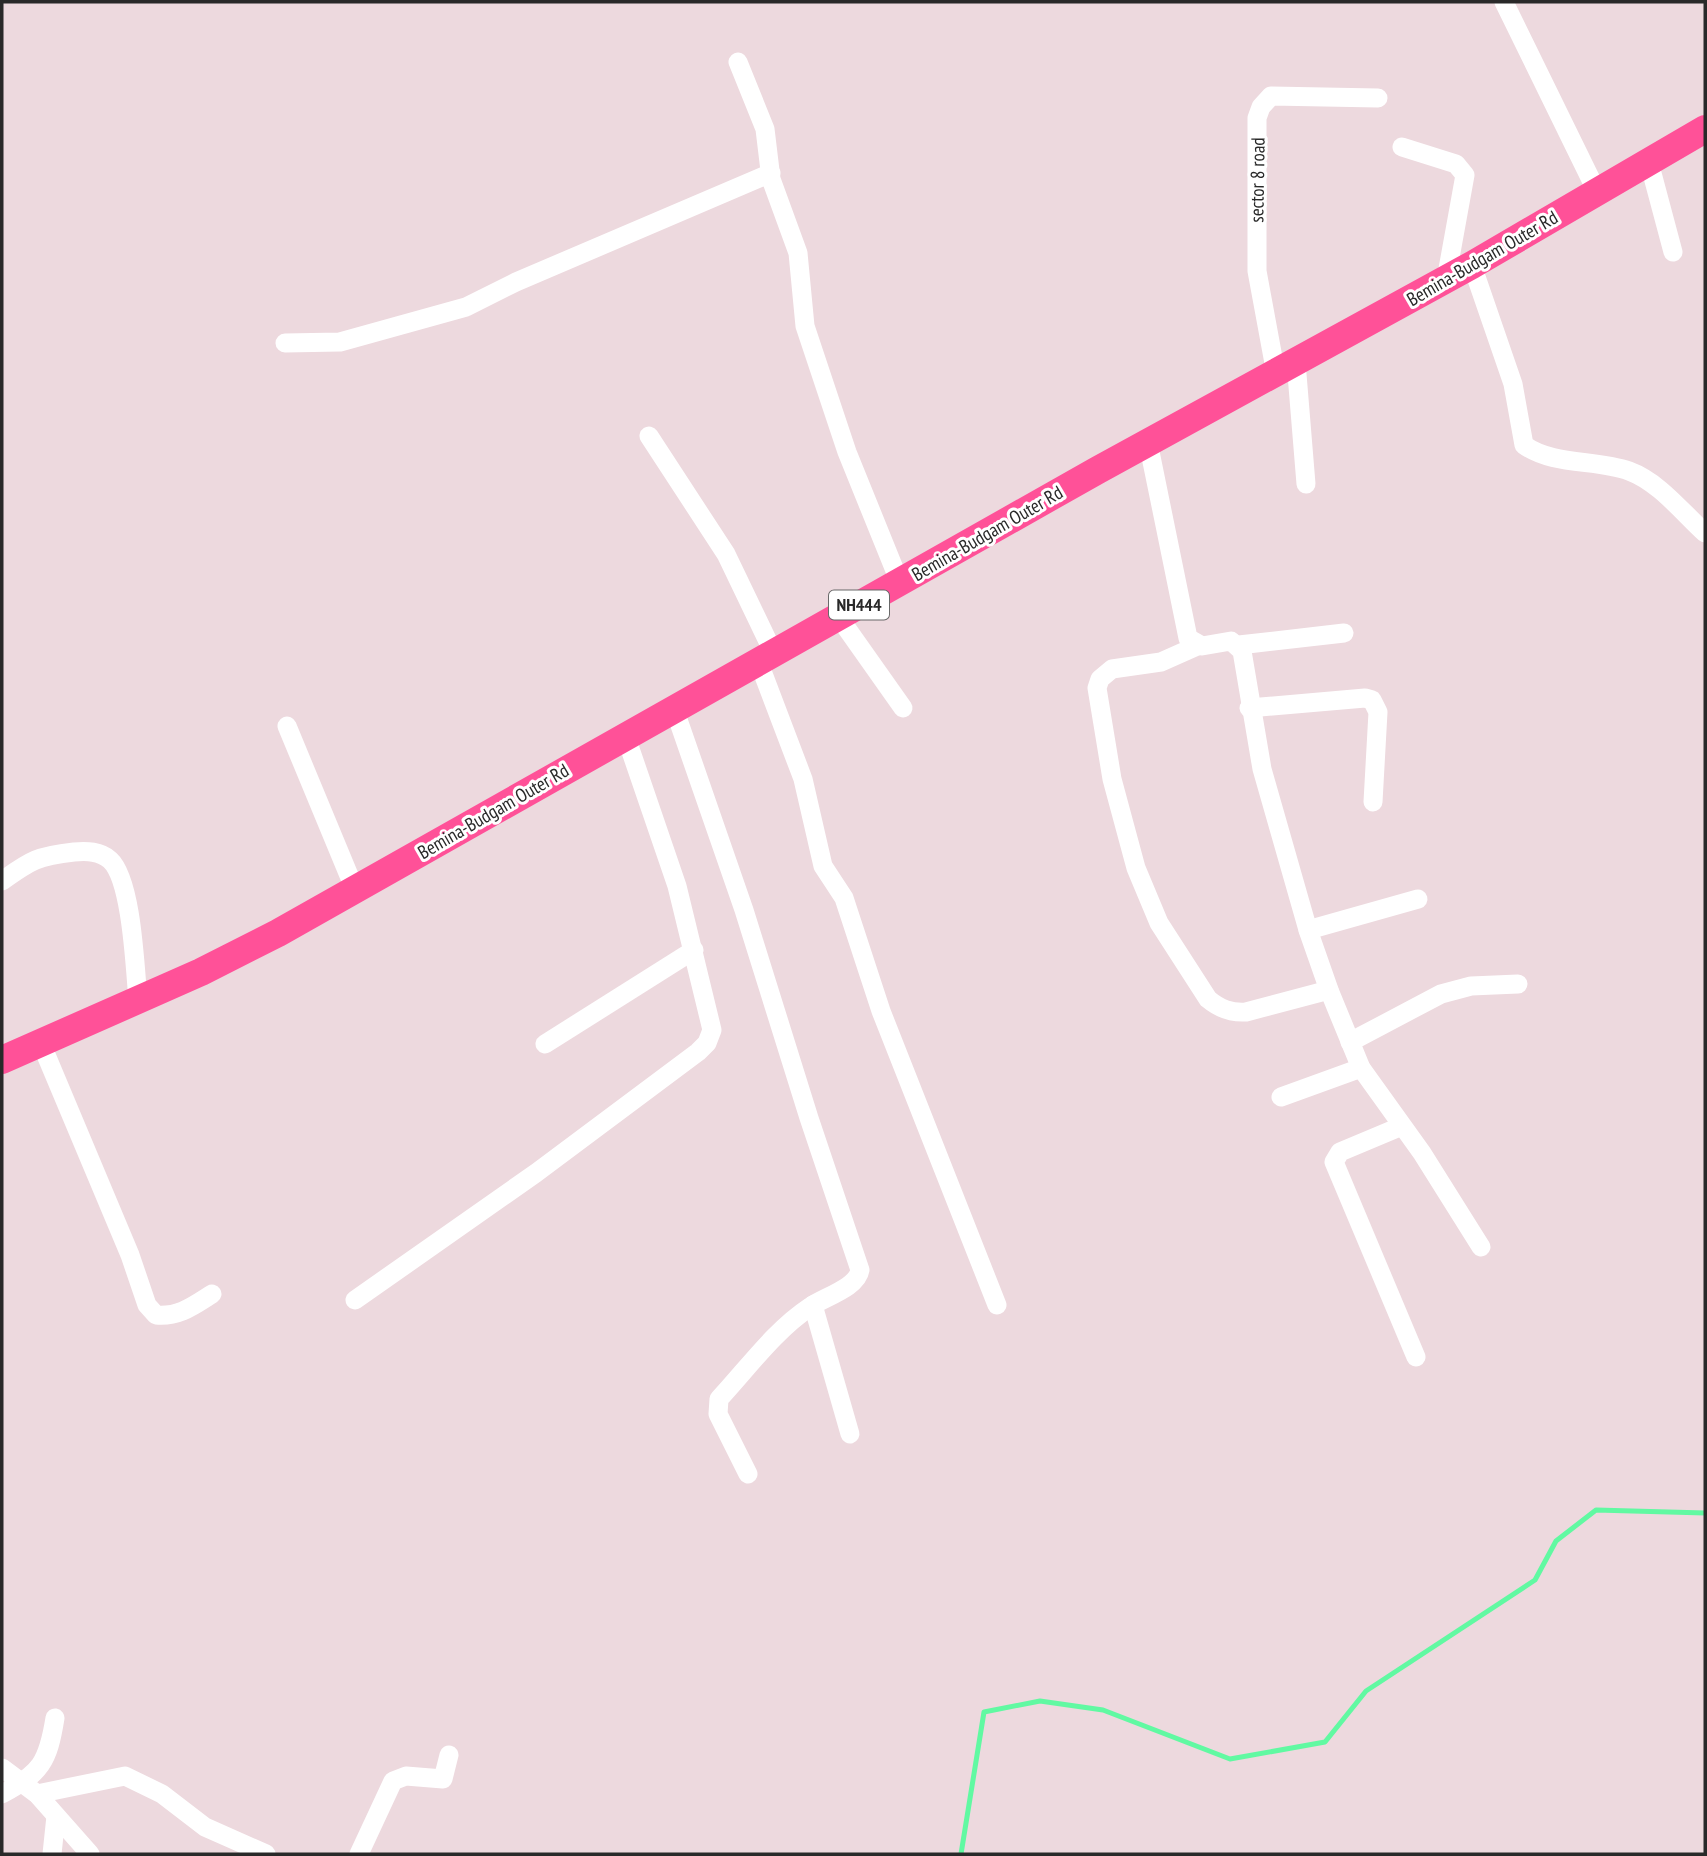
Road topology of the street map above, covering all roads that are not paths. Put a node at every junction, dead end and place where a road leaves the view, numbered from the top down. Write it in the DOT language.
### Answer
graph roads {
  1 [pos="1504,2"];
  2 [pos="738,62"];
  3 [pos="1378,98"];
  4 [pos="1705,130"];
  5 [pos="1402,147"];
  6 [pos="1649,162"];
  7 [pos="771,173"];
  8 [pos="1597,192"];
  9 [pos="1672,252"];
  10 [pos="1472,265"];
  11 [pos="1446,280"];
  12 [pos="285,343"];
  13 [pos="1286,368"];
  14 [pos="649,436"];
  15 [pos="1147,442"];
  16 [pos="1306,484"];
  17 [pos="1705,533"];
  18 [pos="900,583"];
  19 [pos="838,616"];
  20 [pos="1344,633"];
  21 [pos="1239,645"];
  22 [pos="1197,646"];
  23 [pos="766,659"];
  24 [pos="903,708"];
  25 [pos="1250,708"];
  26 [pos="674,711"];
  27 [pos="288,726"];
  28 [pos="626,737"];
  29 [pos="1373,802"];
  30 [pos="2,881"];
  31 [pos="355,890"];
  32 [pos="1418,899"];
  33 [pos="1308,930"];
  34 [pos="694,950"];
  35 [pos="1518,984"];
  36 [pos="1329,990"];
  37 [pos="138,1000"];
  38 [pos="1350,1042"];
  39 [pos="41,1043"];
  40 [pos="545,1044"];
  41 [pos="2,1060"];
  42 [pos="1361,1068"];
  43 [pos="1281,1097"];
  44 [pos="1402,1126"];
  45 [pos="1481,1247"];
  46 [pos="212,1294"];
  47 [pos="355,1300"];
  48 [pos="813,1305"];
  49 [pos="997,1305"];
  50 [pos="1416,1357"];
  51 [pos="850,1434"];
  52 [pos="748,1474"];
  53 [pos="55,1718"];
  54 [pos="449,1755"];
  55 [pos="2,1768"];
  56 [pos="30,1788"];
  57 [pos="2,1794"];
  58 [pos="56,1816"];
  59 [pos="52,1854"];
  60 [pos="90,1854"];
  61 [pos="266,1854"];
  62 [pos="359,1854"];
  1 -- 8 [label="street"];
  2 -- 7 [label="street"];
  3 -- 13 [label="street, sector 8 road"];
  4 -- 6 [label="highway, Bemina-Budgam Outer Rd / NH444"];
  5 -- 11 [label="street"];
  6 -- 8 [label="highway, Bemina-Budgam Outer Rd / NH444"];
  6 -- 9 [label="street"];
  7 -- 12 [label="street"];
  7 -- 18 [label="street"];
  8 -- 10 [label="highway, Bemina-Budgam Outer Rd / NH444"];
  10 -- 11 [label="highway, Bemina-Budgam Outer Rd / NH444"];
  10 -- 17 [label="street"];
  11 -- 13 [label="highway, Bemina-Budgam Outer Rd / NH444"];
  13 -- 15 [label="highway, Bemina-Budgam Outer Rd / NH444"];
  13 -- 16 [label="street"];
  14 -- 23 [label="street"];
  15 -- 18 [label="highway, Bemina-Budgam Outer Rd / NH444"];
  15 -- 22 [label="street"];
  18 -- 19 [label="highway, Bemina-Budgam Outer Rd / NH444"];
  19 -- 23 [label="highway, Bemina-Budgam Outer Rd / NH444"];
  19 -- 24 [label="street"];
  20 -- 21 [label="street"];
  21 -- 22 [label="street"];
  21 -- 25 [label="street"];
  22 -- 36 [label="street"];
  23 -- 26 [label="highway, Bemina-Budgam Outer Rd / NH444"];
  23 -- 49 [label="street"];
  25 -- 29 [label="street"];
  25 -- 33 [label="street"];
  26 -- 28 [label="highway, Bemina-Budgam Outer Rd / NH444"];
  26 -- 48 [label="street"];
  27 -- 31 [label="street"];
  28 -- 31 [label="highway, Bemina-Budgam Outer Rd / NH444"];
  28 -- 34 [label="street"];
  30 -- 37 [label="street"];
  31 -- 37 [label="highway, Bemina-Budgam Outer Rd / NH444"];
  32 -- 33 [label="street"];
  33 -- 36 [label="street"];
  34 -- 40 [label="street"];
  34 -- 47 [label="street"];
  35 -- 38 [label="street"];
  36 -- 38 [label="street"];
  37 -- 39 [label="highway, Bemina-Budgam Outer Rd / NH444"];
  38 -- 42 [label="street"];
  39 -- 41 [label="highway, Bemina-Budgam Outer Rd / NH444"];
  39 -- 46 [label="street"];
  42 -- 43 [label="street"];
  42 -- 44 [label="street"];
  44 -- 45 [label="street"];
  44 -- 50 [label="street"];
  48 -- 51 [label="street"];
  48 -- 52 [label="street"];
  53 -- 56 [label="street"];
  54 -- 62 [label="street"];
  55 -- 56 [label="street"];
  56 -- 57 [label="street"];
  56 -- 58 [label="street"];
  56 -- 61 [label="street"];
  58 -- 59 [label="street"];
  58 -- 60 [label="street"];
}
